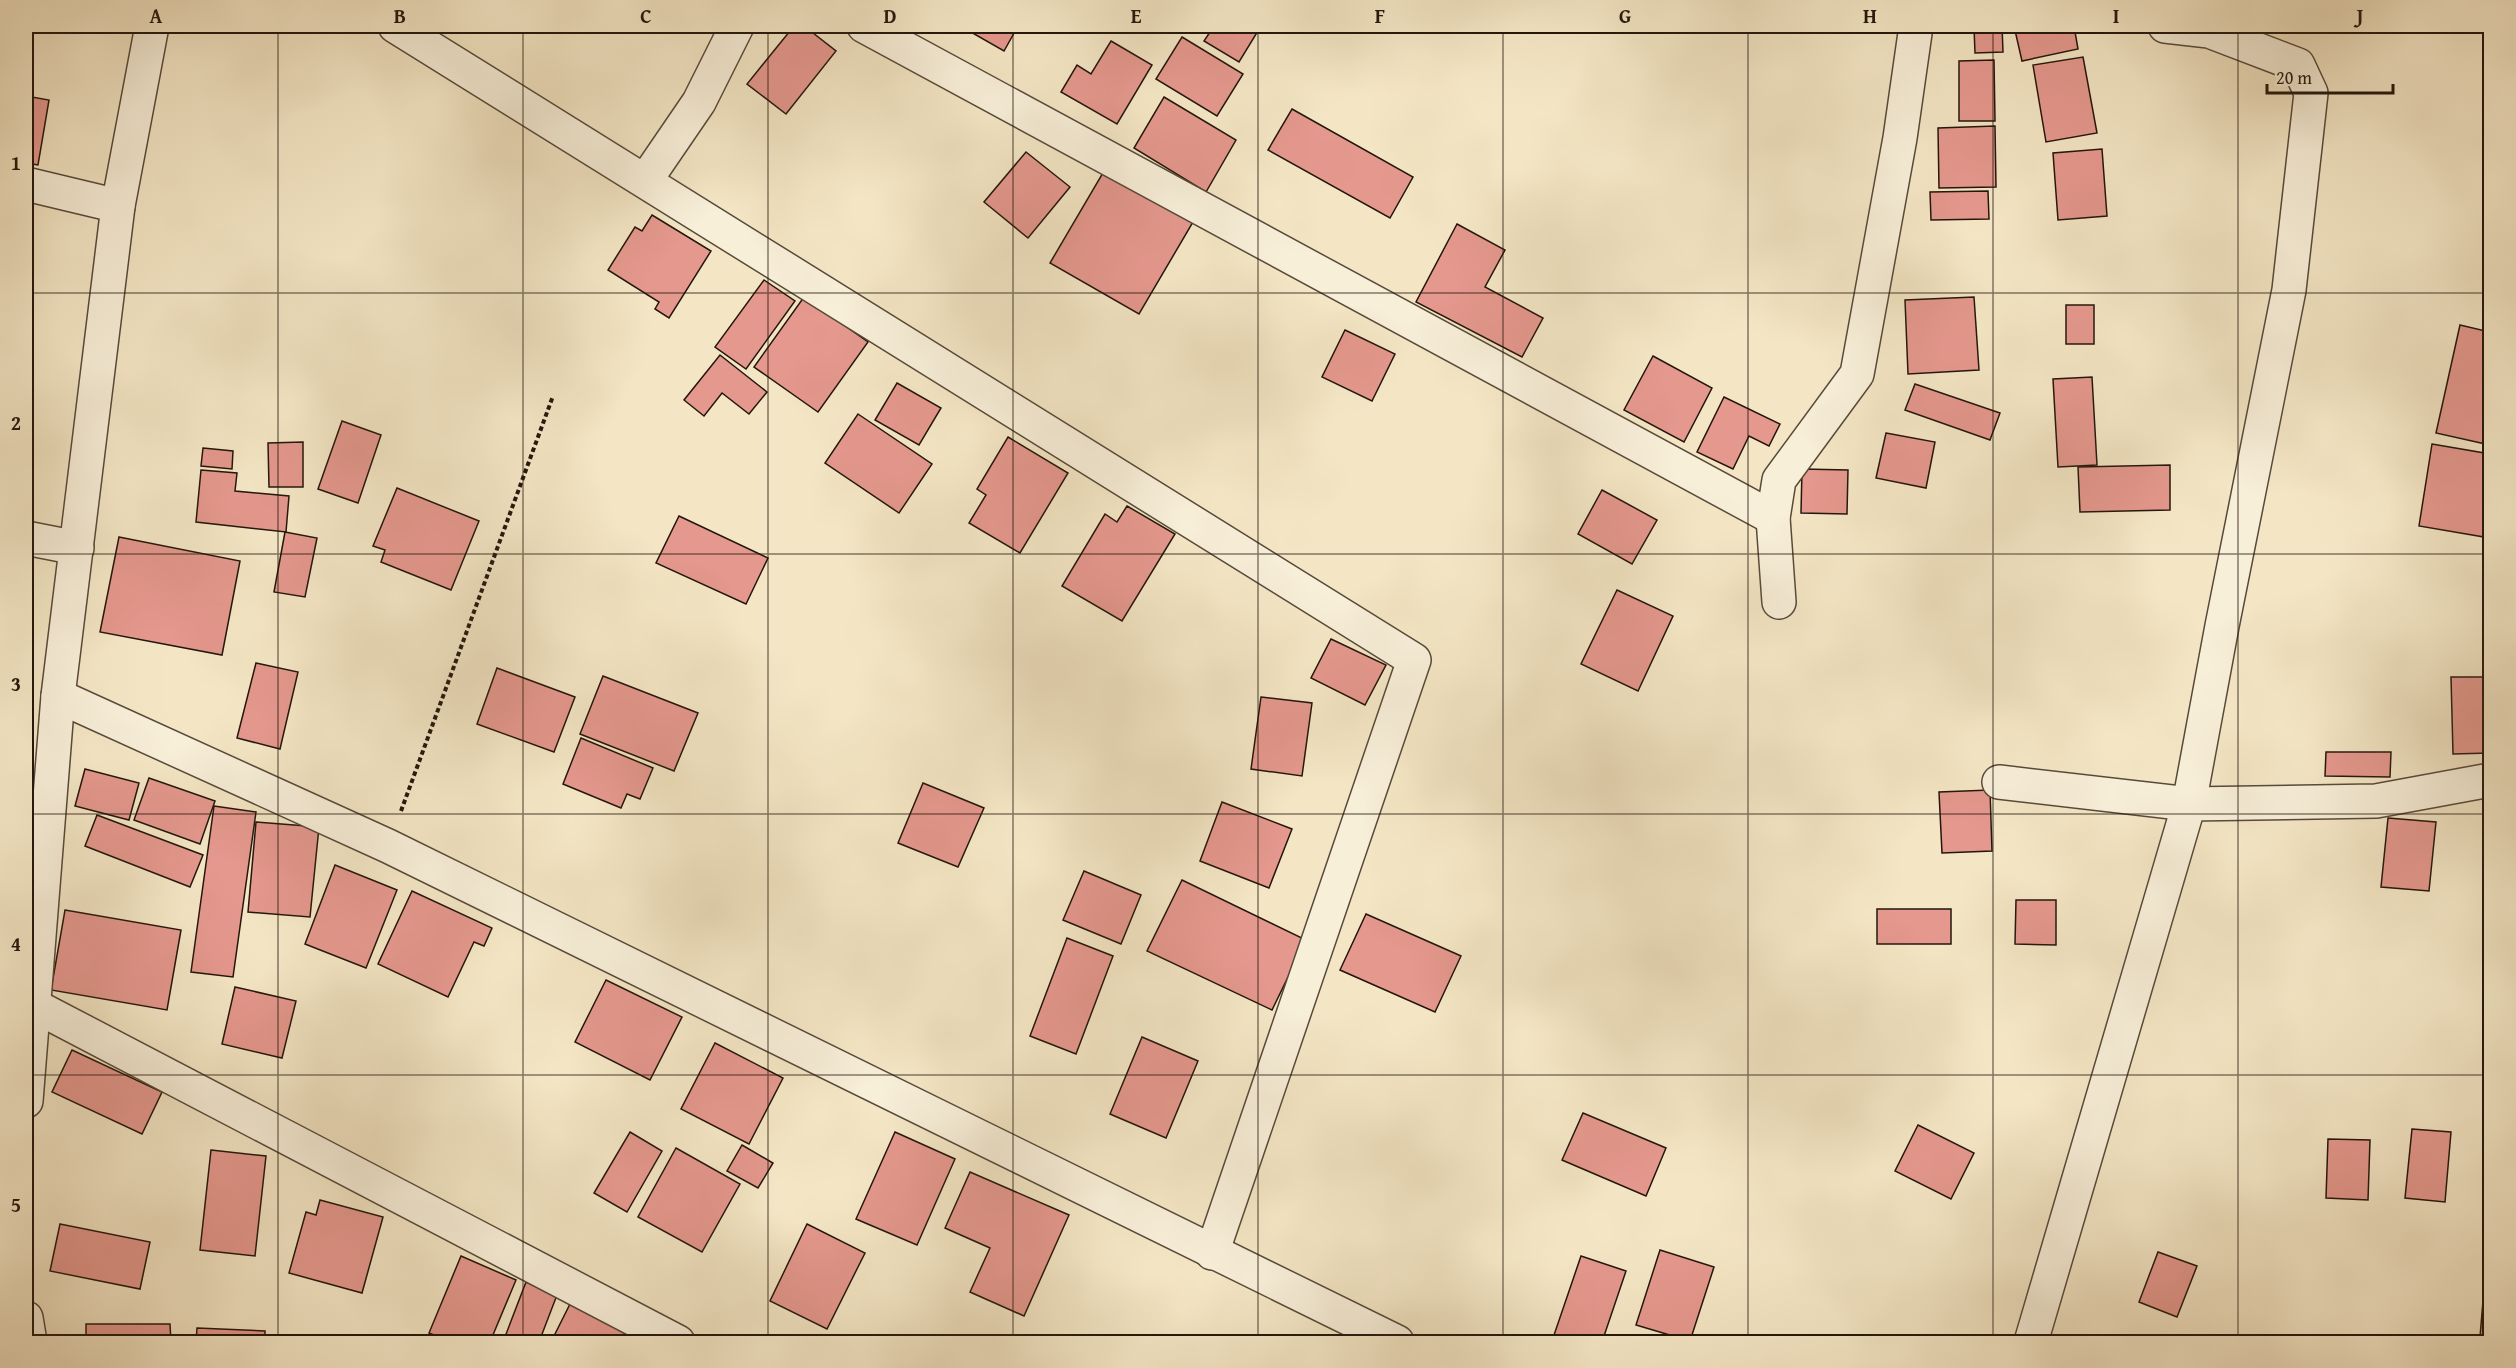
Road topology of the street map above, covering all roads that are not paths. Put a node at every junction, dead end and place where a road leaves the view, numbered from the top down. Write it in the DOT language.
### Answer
graph roads {
  1 [pos="152,26"];
  2 [pos="395,26"];
  3 [pos="737,26"];
  4 [pos="864,26"];
  5 [pos="1916,26"];
  6 [pos="2165,26"];
  7 [pos="645,181"];
  8 [pos="26,184"];
  9 [pos="118,206"];
  10 [pos="1773,518"];
  11 [pos="26,538"];
  12 [pos="77,548"];
  13 [pos="1779,602"];
  14 [pos="58,696"];
  15 [pos="2490,780"];
  16 [pos="1999,782"];
  17 [pos="2189,804"];
  18 [pos="33,1005"];
  19 [pos="26,1101"];
  20 [pos="1212,1253"];
  21 [pos="26,1318"];
  22 [pos="30,1342"];
  23 [pos="678,1342"];
  24 [pos="1397,1342"];
  25 [pos="2031,1342"];
  1 -- 9 [label="street"];
  2 -- 7 [label="street"];
  3 -- 7 [label="street"];
  4 -- 10 [label="street"];
  5 -- 10 [label="street"];
  6 -- 17 [label="street"];
  7 -- 20 [label="street"];
  8 -- 9 [label="street"];
  9 -- 12 [label="street"];
  10 -- 13 [label="street"];
  11 -- 12 [label="street"];
  12 -- 14 [label="street"];
  14 -- 18 [label="street"];
  14 -- 20 [label="street"];
  15 -- 17 [label="street"];
  16 -- 17 [label="street"];
  17 -- 25 [label="street"];
  18 -- 19 [label="street"];
  18 -- 23 [label="street"];
  20 -- 24 [label="street"];
  21 -- 22 [label="street"];
}
